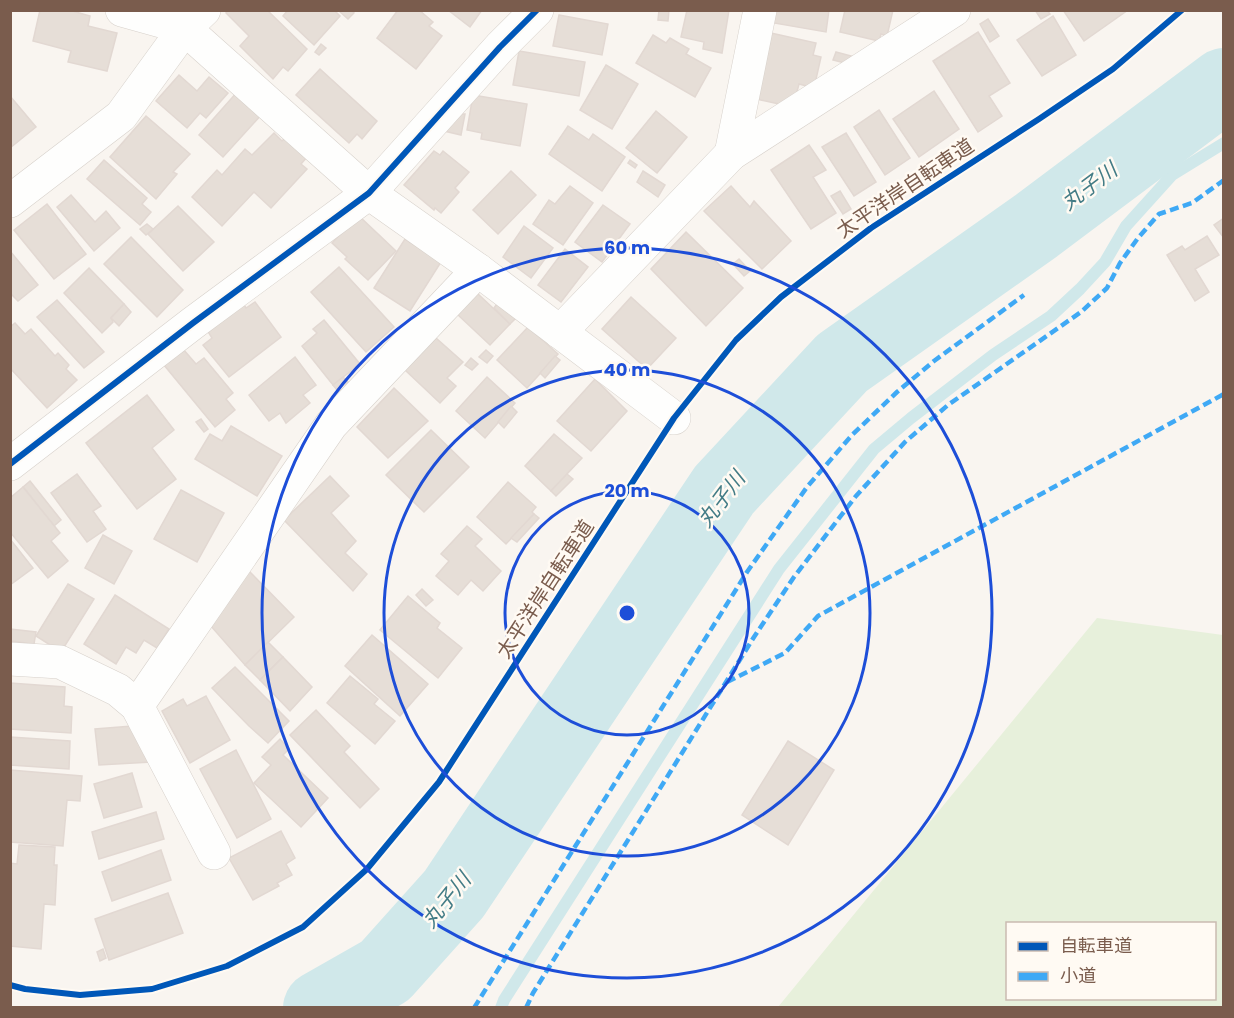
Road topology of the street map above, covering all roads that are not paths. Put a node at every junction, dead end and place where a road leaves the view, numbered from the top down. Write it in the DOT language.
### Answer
graph roads {
  1 [pos="122,10"];
  2 [pos="537,10"];
  3 [pos="760,10"];
  4 [pos="954,10"];
  5 [pos="194,19"];
  6 [pos="731,154"];
  7 [pos="369,193"];
  8 [pos="10,201"];
  9 [pos="478,270"];
  10 [pos="560,333"];
  11 [pos="674,418"];
  12 [pos="10,464"];
  13 [pos="10,658"];
  14 [pos="137,706"];
  15 [pos="214,853"];
  1 -- 5 [label="street"];
  2 -- 7 [label="street"];
  3 -- 6 [label="street"];
  4 -- 6 [label="street"];
  5 -- 7 [label="street"];
  5 -- 8 [label="street"];
  6 -- 10 [label="street"];
  7 -- 9 [label="street"];
  7 -- 12 [label="street"];
  9 -- 10 [label="street"];
  9 -- 14 [label="street"];
  10 -- 11 [label="street"];
  13 -- 14 [label="street"];
  14 -- 15 [label="street"];
}
